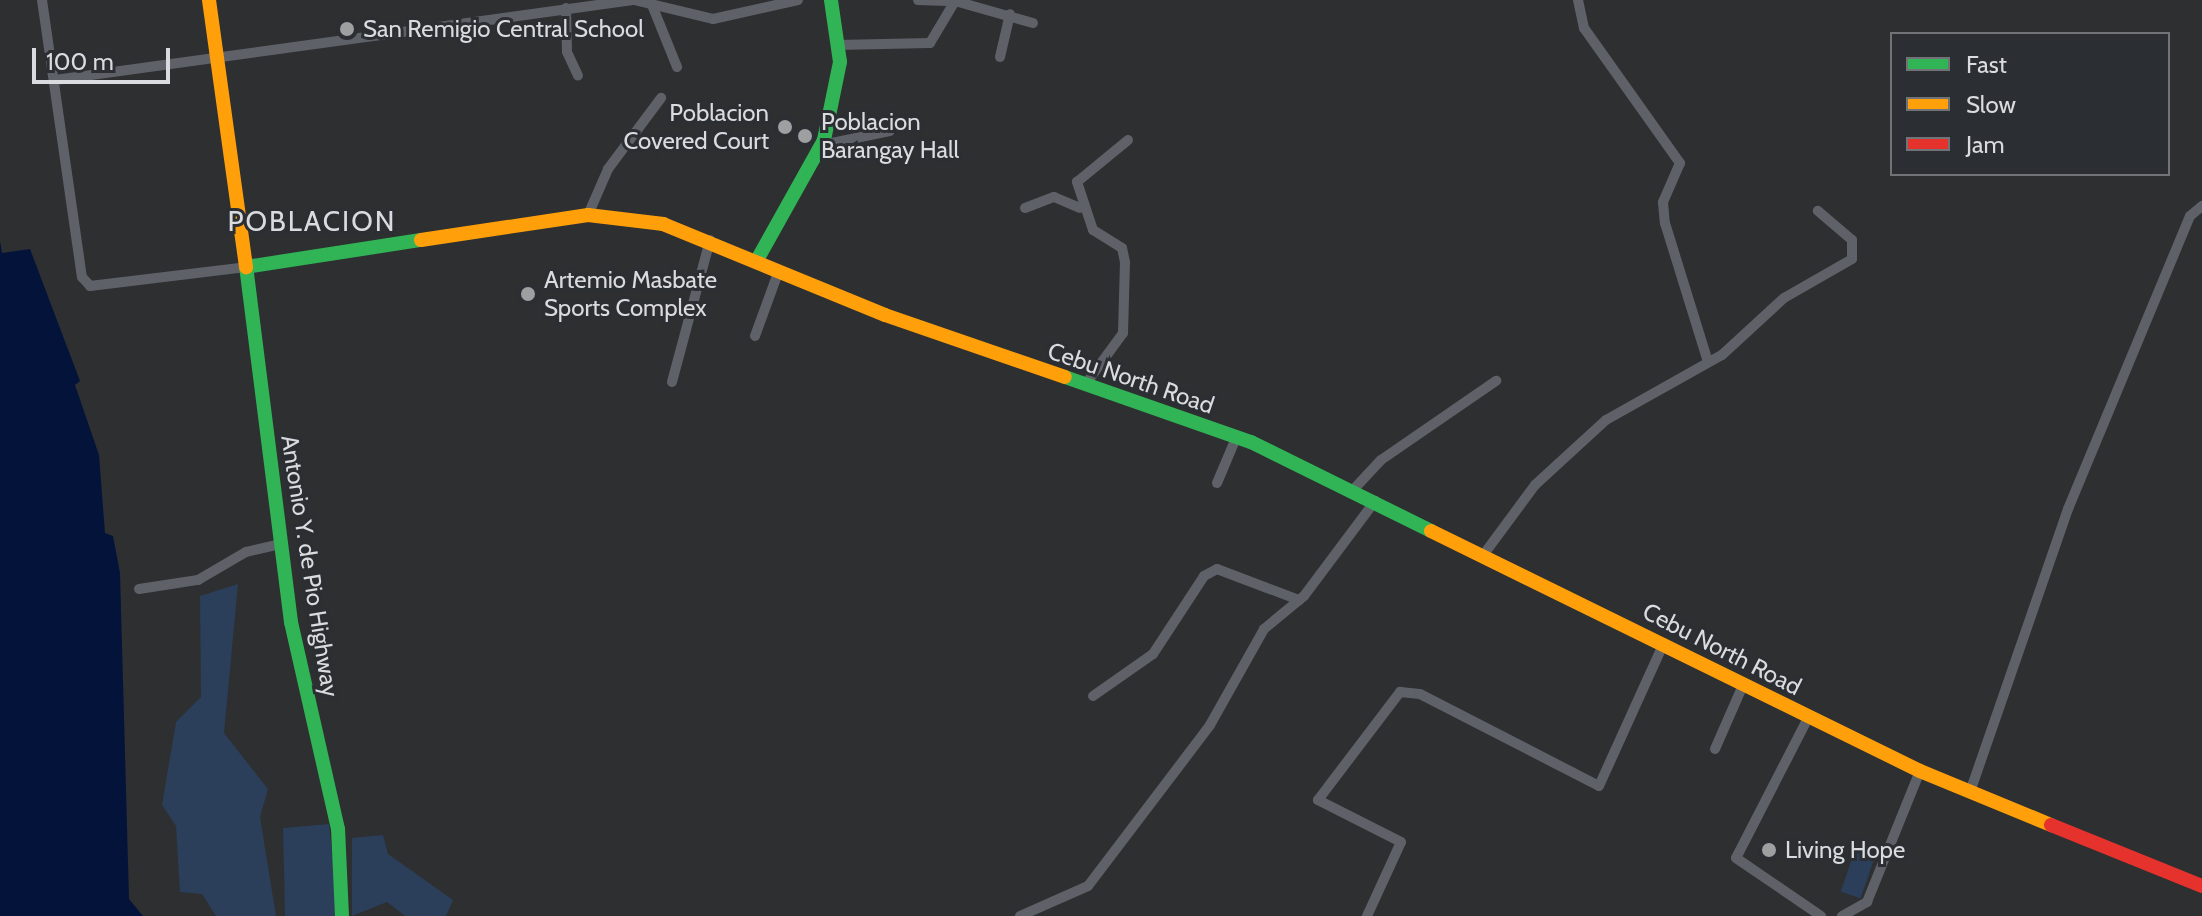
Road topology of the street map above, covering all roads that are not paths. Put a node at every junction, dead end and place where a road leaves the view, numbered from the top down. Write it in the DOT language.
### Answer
graph roads {
  1 [pos="42,0"];
  2 [pos="209,0"];
  3 [pos="798,0"];
  4 [pos="831,0"];
  5 [pos="918,0"];
  6 [pos="1578,0"];
  7 [pos="955,1"];
  8 [pos="652,5"];
  9 [pos="566,8"];
  10 [pos="1010,14"];
  11 [pos="1033,23"];
  12 [pos="837,45"];
  13 [pos="1000,57"];
  14 [pos="218,59"];
  15 [pos="677,67"];
  16 [pos="578,76"];
  17 [pos="55,80"];
  18 [pos="661,98"];
  19 [pos="890,131"];
  20 [pos="1128,140"];
  21 [pos="822,145"];
  22 [pos="2202,206"];
  23 [pos="1025,208"];
  24 [pos="1080,208"];
  25 [pos="1818,211"];
  26 [pos="588,215"];
  27 [pos="710,240"];
  28 [pos="757,260"];
  29 [pos="246,267"];
  30 [pos="779,270"];
  31 [pos="755,336"];
  32 [pos="1708,362"];
  33 [pos="1496,381"];
  34 [pos="672,382"];
  35 [pos="1085,385"];
  36 [pos="1236,438"];
  37 [pos="1217,483"];
  38 [pos="1353,490"];
  39 [pos="1375,501"];
  40 [pos="281,544"];
  41 [pos="1484,554"];
  42 [pos="139,589"];
  43 [pos="1299,600"];
  44 [pos="1664,643"];
  45 [pos="1744,683"];
  46 [pos="1093,696"];
  47 [pos="1808,718"];
  48 [pos="1715,749"];
  49 [pos="1920,771"];
  50 [pos="1970,792"];
  51 [pos="2202,886"];
  52 [pos="1815,915"];
  53 [pos="342,916"];
  54 [pos="1020,916"];
  55 [pos="1367,916"];
  56 [pos="1842,916"];
  1 -- 17 [label="street"];
  2 -- 14 [label="main road"];
  3 -- 8 [label="street"];
  4 -- 12 [label="main road"];
  5 -- 7 [label="street"];
  6 -- 32 [label="street"];
  7 -- 10 [label="street"];
  7 -- 12 [label="street"];
  8 -- 9 [label="street"];
  8 -- 15 [label="street"];
  9 -- 14 [label="street"];
  9 -- 16 [label="street"];
  10 -- 11 [label="street"];
  10 -- 13 [label="street"];
  12 -- 21 [label="main road"];
  14 -- 17 [label="street"];
  14 -- 29 [label="main road"];
  17 -- 29 [label="street"];
  18 -- 26 [label="street"];
  19 -- 21 [label="street"];
  20 -- 24 [label="street"];
  21 -- 28 [label="main road"];
  22 -- 50 [label="street"];
  23 -- 24 [label="street"];
  24 -- 35 [label="street"];
  25 -- 32 [label="street"];
  26 -- 27 [label="main road, Cebu North Road"];
  26 -- 29 [label="main road, Cebu North Road"];
  27 -- 28 [label="main road, Cebu North Road"];
  27 -- 34 [label="street"];
  28 -- 30 [label="main road, Cebu North Road"];
  29 -- 40 [label="main road, Antonio Y. de Pio Highway"];
  30 -- 31 [label="street"];
  30 -- 35 [label="main road, Cebu North Road"];
  32 -- 41 [label="street"];
  33 -- 38 [label="street"];
  35 -- 36 [label="main road, Cebu North Road"];
  36 -- 37 [label="street"];
  36 -- 38 [label="main road, Cebu North Road"];
  38 -- 39 [label="main road, Cebu North Road"];
  39 -- 41 [label="main road, Cebu North Road"];
  39 -- 43 [label="street"];
  40 -- 42 [label="street"];
  40 -- 53 [label="main road, Antonio Y. de Pio Highway"];
  41 -- 44 [label="main road, Cebu North Road"];
  43 -- 46 [label="street"];
  43 -- 54 [label="street"];
  44 -- 45 [label="main road, Cebu North Road"];
  44 -- 55 [label="street"];
  45 -- 47 [label="main road, Cebu North Road"];
  45 -- 48 [label="street"];
  47 -- 49 [label="main road, Cebu North Road"];
  47 -- 52 [label="street"];
  49 -- 50 [label="main road, Cebu North Road"];
  49 -- 56 [label="street"];
  50 -- 51 [label="main road, Cebu North Road"];
}
